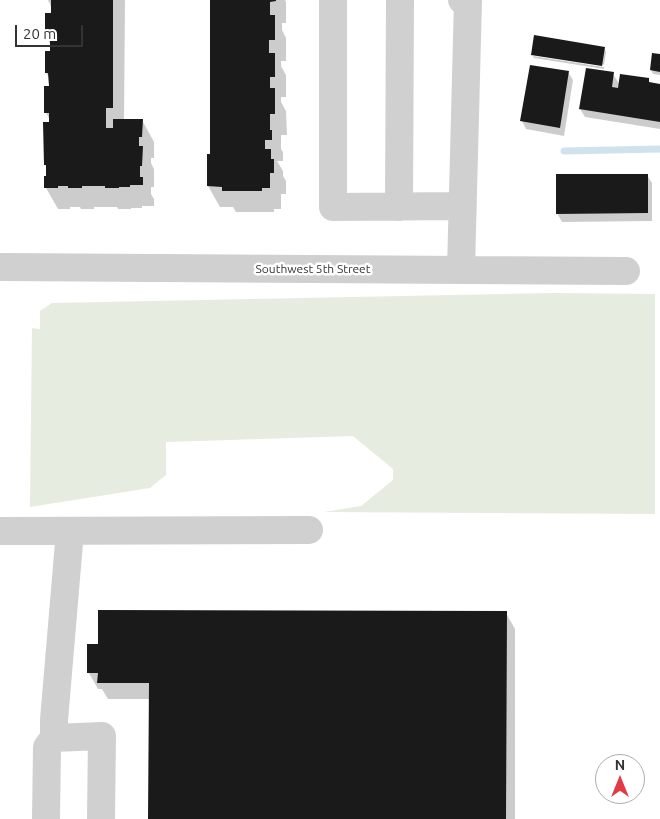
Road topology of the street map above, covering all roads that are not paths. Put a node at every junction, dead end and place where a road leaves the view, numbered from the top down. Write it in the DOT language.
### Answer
graph roads {
  1 [pos="333,0"];
  2 [pos="400,0"];
  3 [pos="462,0"];
  4 [pos="462,206"];
  5 [pos="400,207"];
  6 [pos="0,267"];
  7 [pos="461,270"];
  8 [pos="626,271"];
  9 [pos="309,530"];
  10 [pos="0,531"];
  11 [pos="70,531"];
  12 [pos="54,738"];
  13 [pos="46,819"];
  14 [pos="101,819"];
  1 -- 5 [label="street"];
  2 -- 5 [label="street"];
  3 -- 4 [label="street"];
  4 -- 5 [label="street"];
  4 -- 7 [label="street"];
  6 -- 7 [label="street, Southwest 5th Street"];
  7 -- 8 [label="street, Southwest 5th Street"];
  9 -- 11 [label="street"];
  10 -- 11 [label="street"];
  11 -- 12 [label="street"];
  12 -- 13 [label="street"];
  12 -- 14 [label="street"];
}
